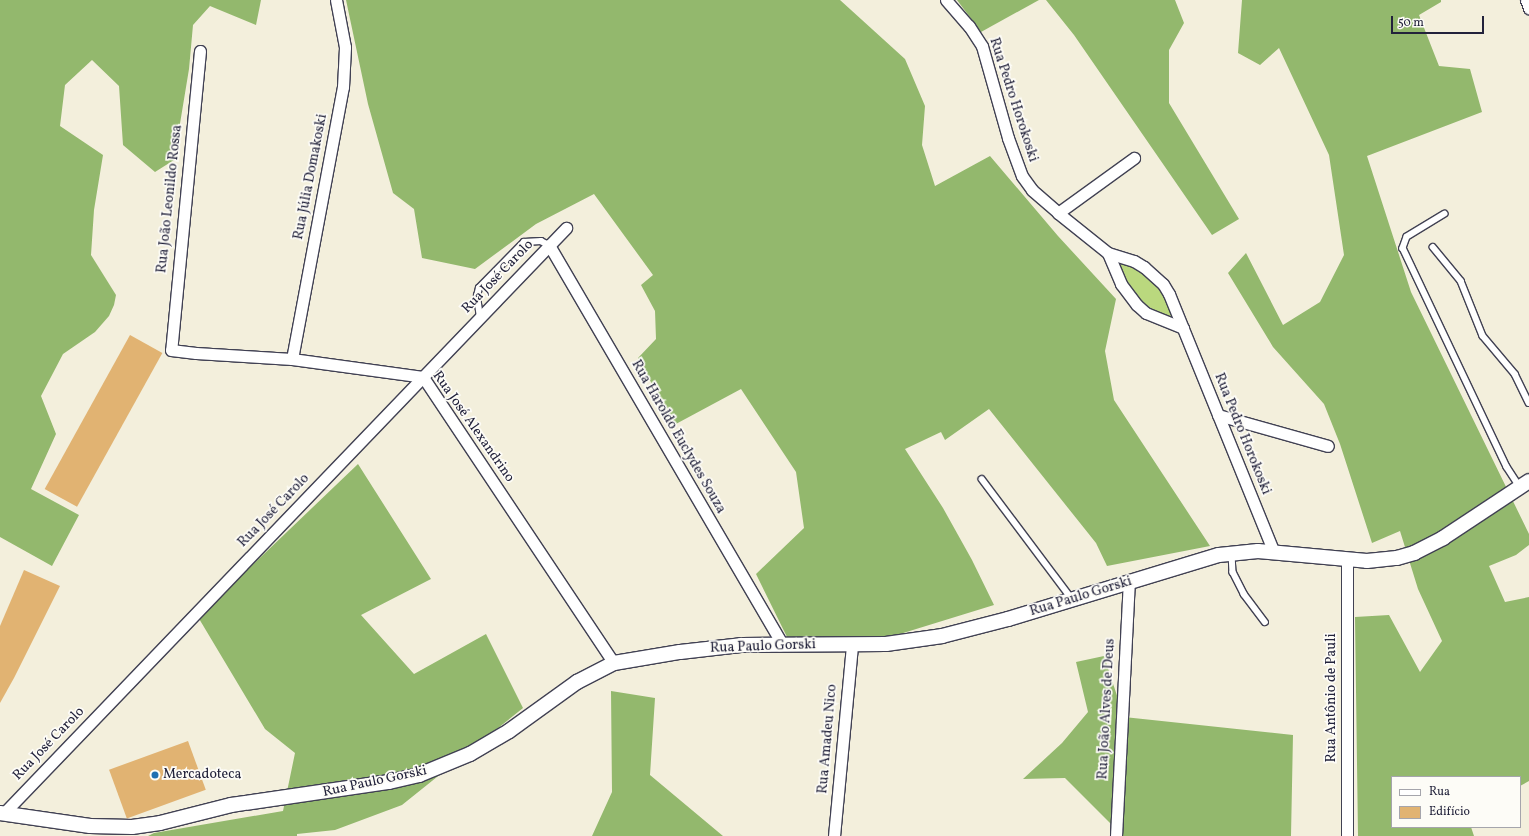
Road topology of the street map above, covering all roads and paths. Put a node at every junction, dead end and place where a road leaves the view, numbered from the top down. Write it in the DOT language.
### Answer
graph roads {
  1 [pos="336,0"];
  2 [pos="946,0"];
  3 [pos="1526,0"];
  4 [pos="1529,8"];
  5 [pos="200,51"];
  6 [pos="1134,158"];
  7 [pos="1058,213"];
  8 [pos="1445,214"];
  9 [pos="566,228"];
  10 [pos="549,245"];
  11 [pos="1433,247"];
  12 [pos="1108,253"];
  13 [pos="480,318"];
  14 [pos="1183,328"];
  15 [pos="171,350"];
  16 [pos="292,359"];
  17 [pos="423,376"];
  18 [pos="1529,403"];
  19 [pos="1218,415"];
  20 [pos="1328,446"];
  21 [pos="982,479"];
  22 [pos="1525,484"];
  23 [pos="1274,552"];
  24 [pos="1232,553"];
  25 [pos="1346,559"];
  26 [pos="1128,583"];
  27 [pos="1073,600"];
  28 [pos="1265,622"];
  29 [pos="782,644"];
  30 [pos="852,645"];
  31 [pos="614,663"];
  32 [pos="2,814"];
  33 [pos="131,831"];
  34 [pos="834,836"];
  35 [pos="1116,836"];
  36 [pos="1348,836"];
  1 -- 16 [label="street, Rua Júlia Domakoski"];
  2 -- 7 [label="street, Rua Pedro Horokoski"];
  3 -- 4 [label="street"];
  5 -- 15 [label="street, Rua João Leonildo Rossa"];
  6 -- 7 [label="street"];
  7 -- 12 [label="street, Rua Pedro Horokoski"];
  8 -- 22 [label="lane"];
  9 -- 10 [label="street, Rua José Carolo"];
  10 -- 13 [label="street, Rua José Carolo"];
  10 -- 13 [label="lane"];
  10 -- 29 [label="street, Rua Haroldo Euclydes Souza"];
  11 -- 18 [label="lane"];
  12 -- 14 [label="street, Rua Pedro Horokoski"];
  12 -- 14 [label="street, Rua Pedro Horokoski"];
  13 -- 17 [label="street, Rua José Carolo"];
  14 -- 19 [label="street, Rua Pedro Horokoski"];
  15 -- 16 [label="street, Rua José Alexandrino"];
  16 -- 17 [label="street, Rua José Alexandrino"];
  17 -- 31 [label="street, Rua José Alexandrino"];
  17 -- 32 [label="street, Rua José Carolo"];
  19 -- 20 [label="street"];
  19 -- 23 [label="street, Rua Pedro Horokoski"];
  21 -- 27 [label="lane"];
  22 -- 25 [label="street, Rua Paulo Gorski"];
  23 -- 24 [label="street, Rua Paulo Gorski"];
  23 -- 25 [label="street, Rua Paulo Gorski"];
  24 -- 26 [label="street, Rua Paulo Gorski"];
  24 -- 28 [label="lane"];
  25 -- 36 [label="street, Rua Antônio de Pauli"];
  26 -- 27 [label="street, Rua Paulo Gorski"];
  26 -- 35 [label="street, Rua João Alves de Deus"];
  27 -- 30 [label="street, Rua Paulo Gorski"];
  29 -- 30 [label="street, Rua Paulo Gorski"];
  29 -- 31 [label="street, Rua Paulo Gorski"];
  30 -- 34 [label="street, Rua Amadeu Nico"];
  31 -- 33 [label="street, Rua Paulo Gorski"];
  32 -- 33 [label="street, Rua Paulo Gorski"];
}
